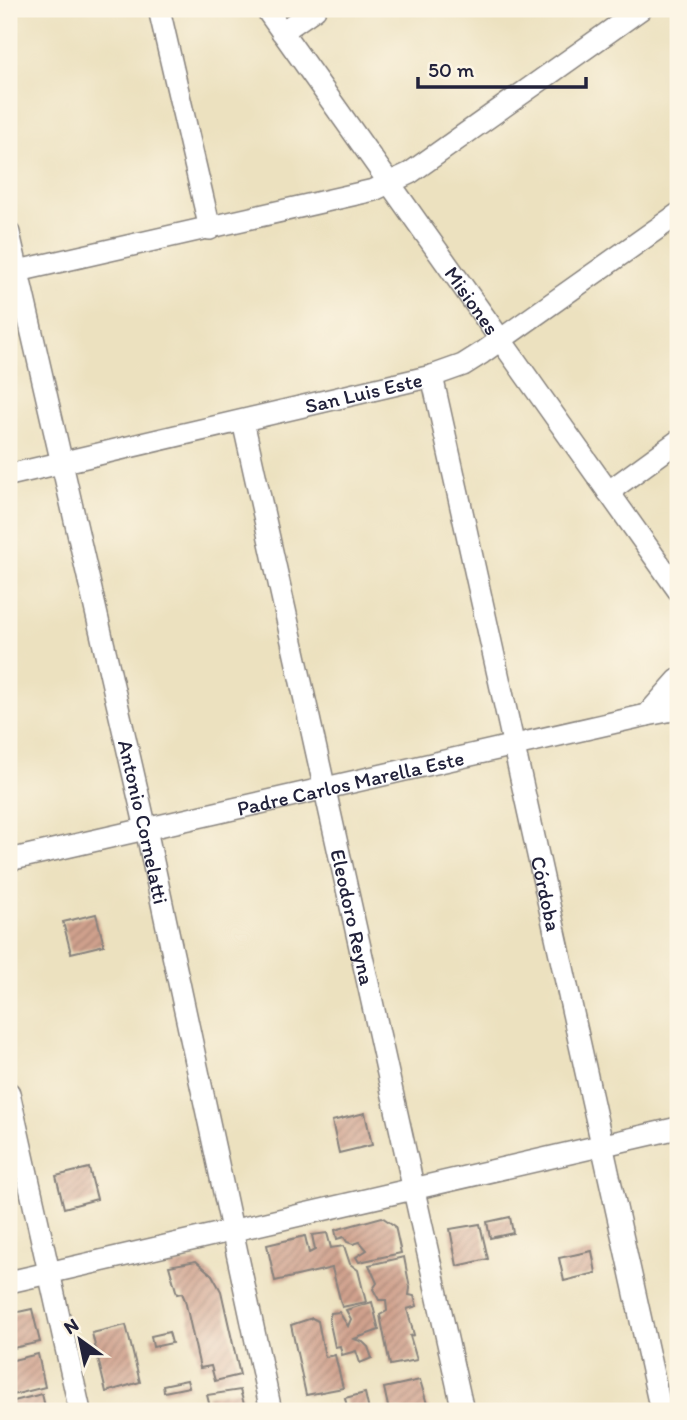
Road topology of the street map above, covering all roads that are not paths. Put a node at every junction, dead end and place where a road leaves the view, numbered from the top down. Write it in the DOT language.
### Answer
graph roads {
  1 [pos="159,9"];
  2 [pos="266,9"];
  3 [pos="315,9"];
  4 [pos="641,9"];
  5 [pos="282,32"];
  6 [pos="390,184"];
  7 [pos="678,215"];
  8 [pos="210,229"];
  9 [pos="9,233"];
  10 [pos="13,273"];
  11 [pos="501,340"];
  12 [pos="432,376"];
  13 [pos="243,421"];
  14 [pos="678,441"];
  15 [pos="60,464"];
  16 [pos="9,475"];
  17 [pos="608,492"];
  18 [pos="678,590"];
  19 [pos="678,680"];
  20 [pos="678,709"];
  21 [pos="647,715"];
  22 [pos="514,746"];
  23 [pos="324,788"];
  24 [pos="146,829"];
  25 [pos="9,860"];
  26 [pos="9,1093"];
  27 [pos="678,1128"];
  28 [pos="602,1145"];
  29 [pos="412,1188"];
  30 [pos="231,1232"];
  31 [pos="49,1273"];
  32 [pos="9,1282"];
  33 [pos="80,1411"];
  34 [pos="271,1411"];
  35 [pos="463,1411"];
  36 [pos="661,1411"];
  1 -- 8 [label="street"];
  2 -- 5 [label="street, Misiones"];
  3 -- 5 [label="street"];
  4 -- 6 [label="street"];
  5 -- 6 [label="street, Misiones"];
  6 -- 8 [label="street"];
  6 -- 11 [label="street, Misiones"];
  7 -- 11 [label="street, San Luis Este"];
  8 -- 10 [label="street"];
  9 -- 10 [label="street, Antonio Cornelatti"];
  10 -- 15 [label="street, Antonio Cornelatti"];
  11 -- 12 [label="street, San Luis Este"];
  11 -- 17 [label="street, Misiones"];
  12 -- 13 [label="street, San Luis Este"];
  12 -- 22 [label="street, Córdoba"];
  13 -- 15 [label="street, San Luis Este"];
  13 -- 23 [label="street, Eleodoro Reyna"];
  14 -- 17 [label="street"];
  15 -- 16 [label="street, San Luis Este"];
  15 -- 24 [label="street, Antonio Cornelatti"];
  17 -- 18 [label="street, Misiones"];
  19 -- 21 [label="street"];
  20 -- 21 [label="street, Padre Carlos Marella Este"];
  21 -- 22 [label="street, Padre Carlos Marella Este"];
  22 -- 23 [label="street, Padre Carlos Marella Este"];
  22 -- 28 [label="street, Córdoba"];
  23 -- 24 [label="street, Padre Carlos Marella Este"];
  23 -- 29 [label="street, Eleodoro Reyna"];
  24 -- 25 [label="street, Padre Carlos Marella Este"];
  24 -- 30 [label="street, Antonio Cornelatti"];
  26 -- 31 [label="street"];
  27 -- 28 [label="street"];
  28 -- 29 [label="street"];
  28 -- 36 [label="street, Córdoba"];
  29 -- 30 [label="street"];
  29 -- 35 [label="street, Eleodoro Reyna"];
  30 -- 31 [label="street"];
  30 -- 34 [label="street, Antonio Cornelatti"];
  31 -- 32 [label="street"];
  31 -- 33 [label="street"];
}
